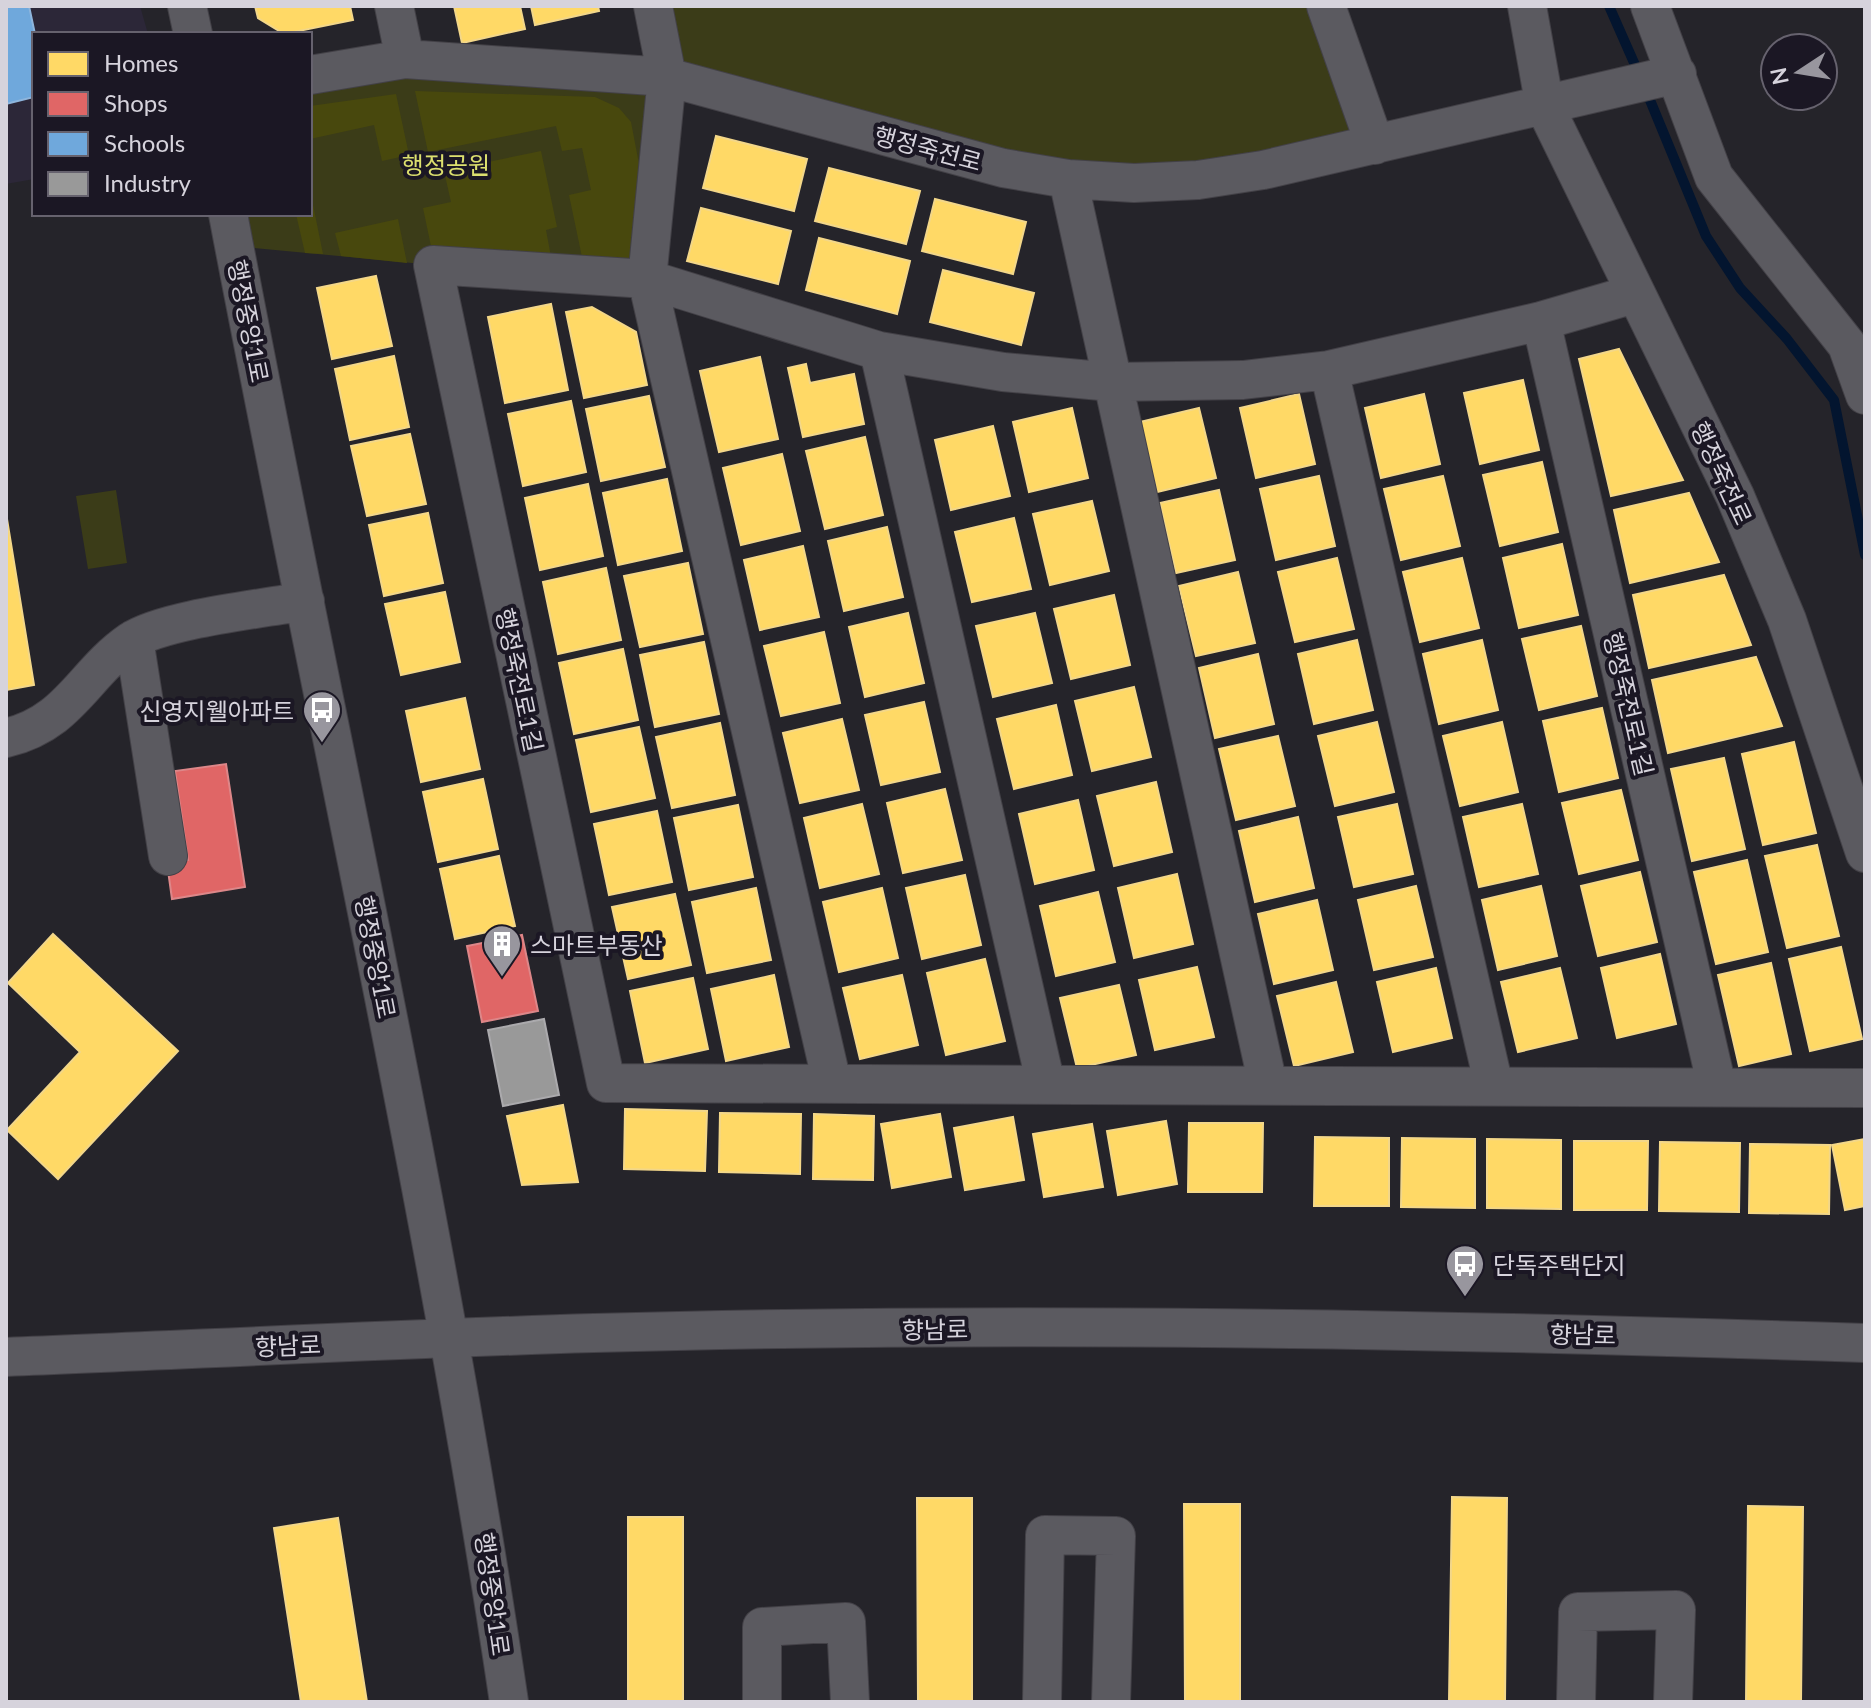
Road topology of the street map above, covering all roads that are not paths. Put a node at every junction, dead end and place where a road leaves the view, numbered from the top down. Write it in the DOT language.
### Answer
graph roads {
  1 [pos="187,6"];
  2 [pos="394,6"];
  3 [pos="653,6"];
  4 [pos="1326,6"];
  5 [pos="1527,6"];
  6 [pos="1650,6"];
  7 [pos="193,32"];
  8 [pos="405,59"];
  9 [pos="312,75"];
  10 [pos="1671,75"];
  11 [pos="667,77"];
  12 [pos="1545,107"];
  13 [pos="1375,145"];
  14 [pos="1068,179"];
  15 [pos="228,216"];
  16 [pos="647,279"];
  17 [pos="1634,294"];
  18 [pos="1541,321"];
  19 [pos="879,351"];
  20 [pos="1329,370"];
  21 [pos="1112,382"];
  22 [pos="1865,395"];
  23 [pos="305,601"];
  24 [pos="134,639"];
  25 [pos="6,738"];
  26 [pos="1865,853"];
  27 [pos="168,856"];
  28 [pos="832,1083"];
  29 [pos="1046,1085"];
  30 [pos="1268,1085"];
  31 [pos="1494,1086"];
  32 [pos="1717,1087"];
  33 [pos="1865,1088"];
  34 [pos="450,1339"];
  35 [pos="1865,1343"];
  36 [pos="6,1357"];
  37 [pos="509,1702"];
  38 [pos="762,1702"];
  39 [pos="850,1702"];
  40 [pos="1042,1702"];
  41 [pos="1111,1702"];
  42 [pos="1576,1702"];
  43 [pos="1673,1702"];
  1 -- 7 [label="street"];
  2 -- 8 [label="street"];
  3 -- 11 [label="street"];
  4 -- 13 [label="street"];
  5 -- 12 [label="street, 행정죽전로"];
  6 -- 10 [label="street"];
  8 -- 9 [label="street, 행정죽전로"];
  8 -- 11 [label="street, 행정죽전로"];
  10 -- 12 [label="street, 행정죽전로"];
  10 -- 22 [label="street"];
  11 -- 14 [label="street, 행정죽전로"];
  11 -- 16 [label="street"];
  12 -- 13 [label="street, 행정죽전로"];
  12 -- 17 [label="street, 행정죽전로"];
  13 -- 14 [label="street, 행정죽전로"];
  14 -- 21 [label="street"];
  15 -- 23 [label="street, 행정중앙1로"];
  16 -- 19 [label="street, 행정죽전로1길"];
  16 -- 28 [label="street"];
  16 -- 28 [label="street, 행정죽전로1길"];
  17 -- 18 [label="street, 행정죽전로1길"];
  17 -- 26 [label="street, 행정죽전로"];
  18 -- 20 [label="street, 행정죽전로1길"];
  18 -- 32 [label="street, 행정죽전로1길"];
  19 -- 21 [label="street, 행정죽전로1길"];
  19 -- 29 [label="street"];
  20 -- 21 [label="street, 행정죽전로1길"];
  20 -- 31 [label="street"];
  21 -- 30 [label="street"];
  23 -- 24 [label="street"];
  23 -- 34 [label="street, 행정중앙1로"];
  24 -- 25 [label="street"];
  24 -- 27 [label="street"];
  28 -- 29 [label="street, 행정죽전로1길"];
  29 -- 30 [label="street, 행정죽전로1길"];
  30 -- 31 [label="street, 행정죽전로1길"];
  31 -- 32 [label="street, 행정죽전로1길"];
  32 -- 33 [label="street, 행정죽전로1길"];
  34 -- 35 [label="street, 향남로"];
  34 -- 36 [label="street, 향남로"];
  34 -- 37 [label="street, 행정중앙1로"];
  38 -- 39 [label="street"];
  40 -- 41 [label="street"];
  42 -- 43 [label="street"];
}
